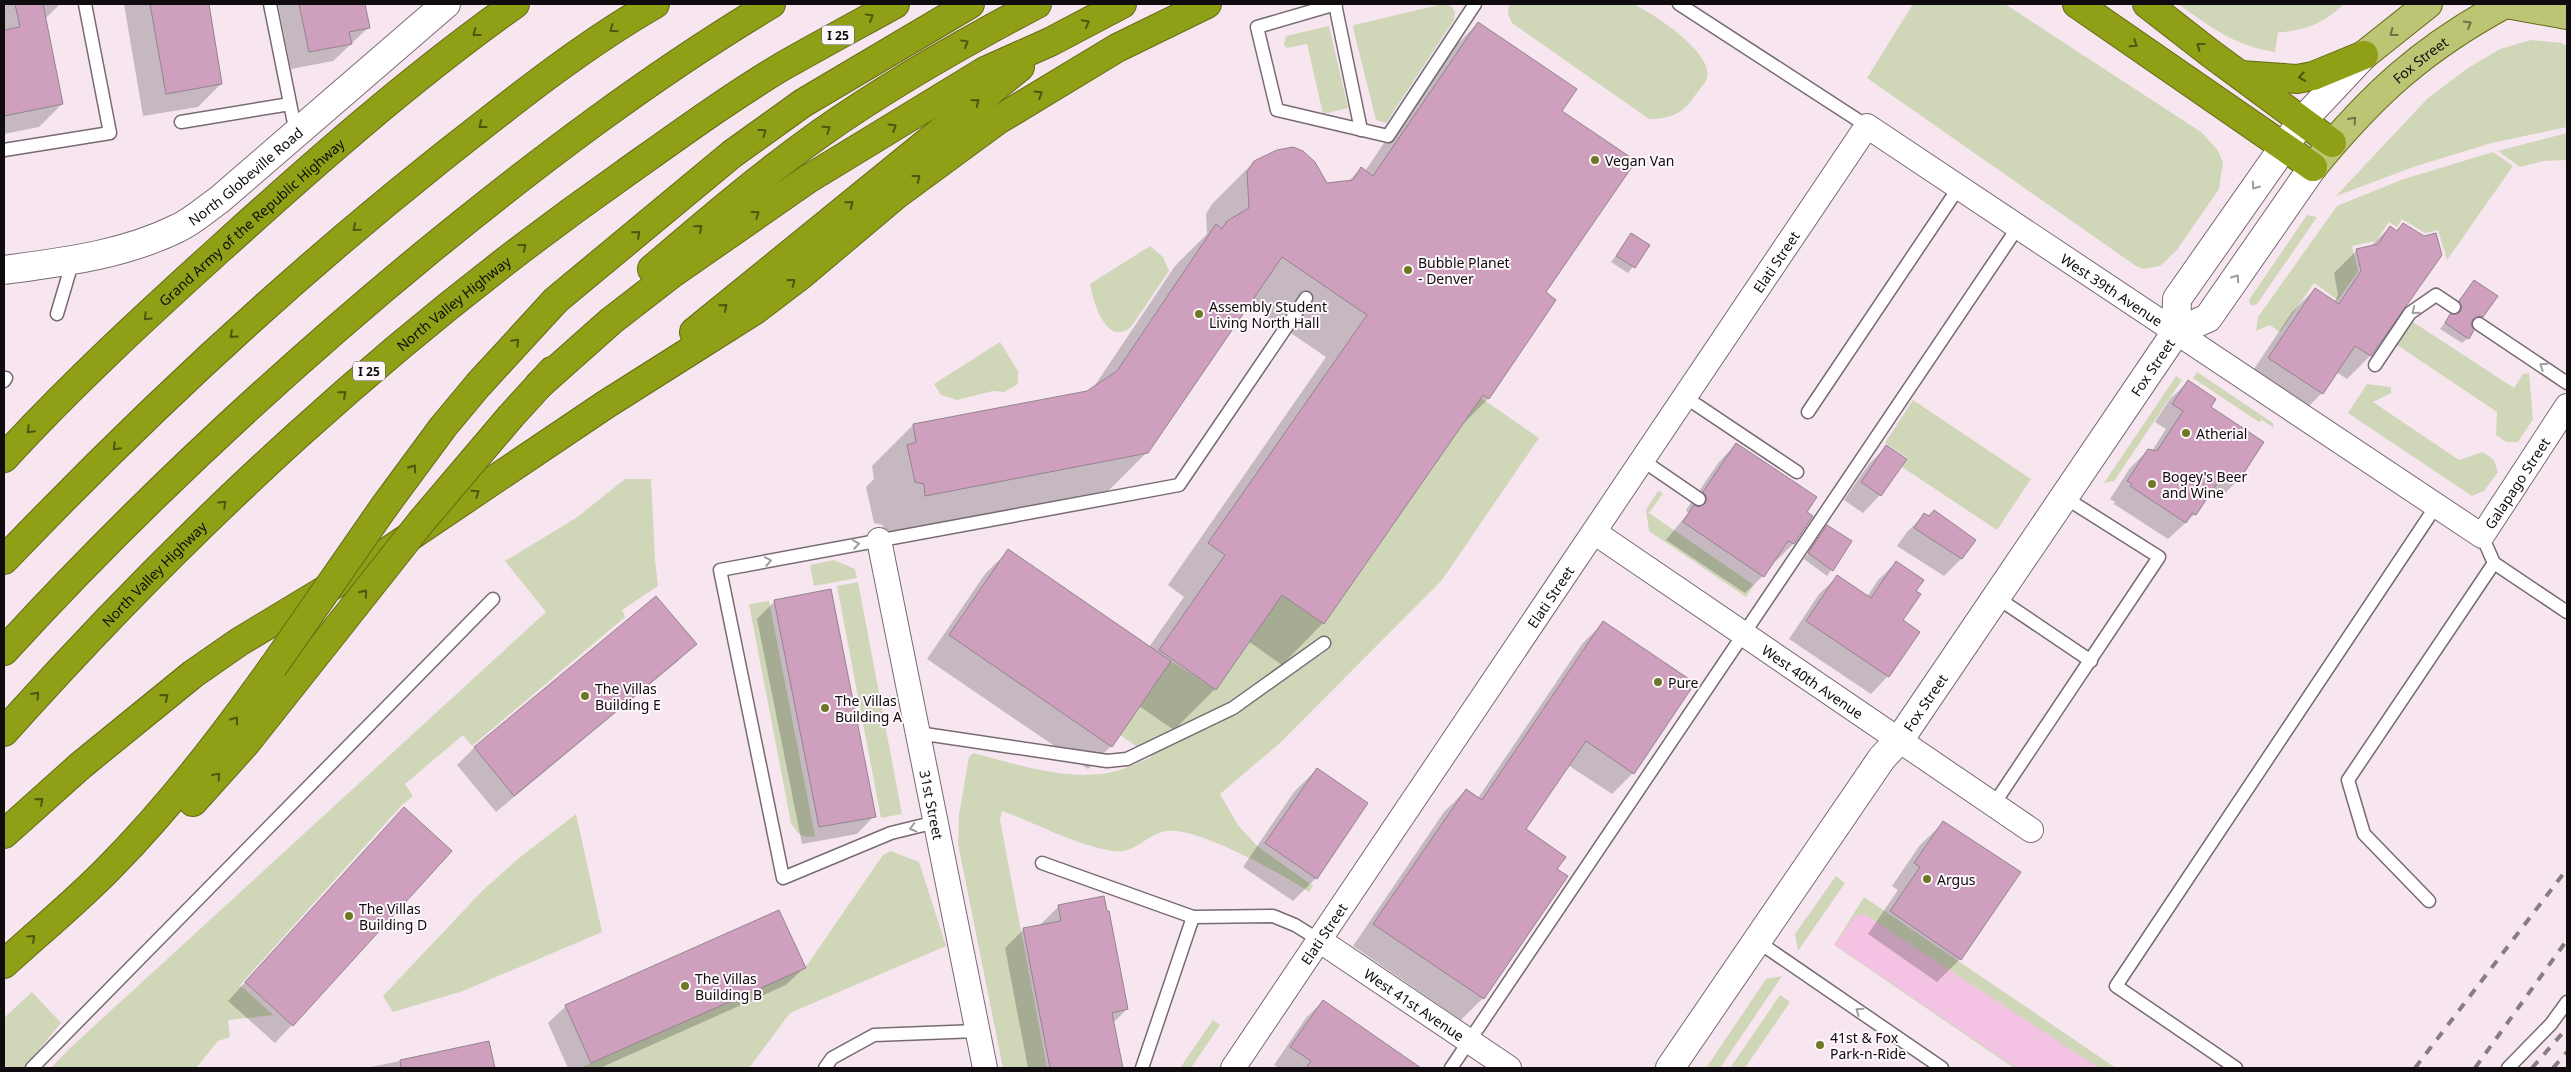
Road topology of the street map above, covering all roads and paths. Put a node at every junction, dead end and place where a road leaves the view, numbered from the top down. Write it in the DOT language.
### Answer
graph roads {
  1 [pos="85,4"];
  2 [pos="270,4"];
  3 [pos="446,4"];
  4 [pos="515,4"];
  5 [pos="655,4"];
  6 [pos="771,4"];
  7 [pos="894,4"];
  8 [pos="970,4"];
  9 [pos="1037,4"];
  10 [pos="1122,4"];
  11 [pos="1207,4"];
  12 [pos="1335,4"];
  13 [pos="1475,4"];
  14 [pos="1679,4"];
  15 [pos="2147,4"];
  16 [pos="2506,4"];
  17 [pos="2425,7"];
  18 [pos="2084,8"];
  19 [pos="2567,15"];
  20 [pos="1050,42"];
  21 [pos="2364,55"];
  22 [pos="2240,74"];
  23 [pos="290,104"];
  24 [pos="2302,121"];
  25 [pos="181,122"];
  26 [pos="1867,126"];
  27 [pos="1361,130"];
  28 [pos="296,133"];
  29 [pos="2332,143"];
  30 [pos="2283,146"];
  31 [pos="4,150"];
  32 [pos="2313,167"];
  33 [pos="1959,187"];
  34 [pos="2018,227"];
  35 [pos="73,260"];
  36 [pos="4,270"];
  37 [pos="1306,298"];
  38 [pos="2454,307"];
  39 [pos="58,314"];
  40 [pos="2479,324"];
  41 [pos="2176,332"];
  42 [pos="2375,365"];
  43 [pos="2567,382"];
  44 [pos="539,385"];
  45 [pos="1685,397"];
  46 [pos="605,405"];
  47 [pos="2567,406"];
  48 [pos="1808,412"];
  49 [pos="4,458"];
  50 [pos="1642,460"];
  51 [pos="1797,472"];
  52 [pos="2064,497"];
  53 [pos="1698,498"];
  54 [pos="2436,506"];
  55 [pos="1594,532"];
  56 [pos="2482,536"];
  57 [pos="879,540"];
  58 [pos="4,560"];
  59 [pos="2494,563"];
  60 [pos="1996,597"];
  61 [pos="493,599"];
  62 [pos="2567,612"];
  63 [pos="1744,634"];
  64 [pos="1324,643"];
  65 [pos="4,651"];
  66 [pos="2091,661"];
  67 [pos="4,732"];
  68 [pos="918,733"];
  69 [pos="1900,739"];
  70 [pos="1994,804"];
  71 [pos="936,822"];
  72 [pos="2032,830"];
  73 [pos="4,834"];
  74 [pos="1042,863"];
  75 [pos="2429,901"];
  76 [pos="61,911"];
  77 [pos="1193,917"];
  78 [pos="1319,940"];
  79 [pos="1757,941"];
  80 [pos="4,964"];
  81 [pos="2567,1002"];
  82 [pos="977,1031"];
  83 [pos="1469,1041"];
  84 [pos="32,1068"];
  85 [pos="825,1068"];
  86 [pos="985,1068"];
  87 [pos="1142,1068"];
  88 [pos="1232,1068"];
  89 [pos="1451,1068"];
  90 [pos="1509,1068"];
  91 [pos="1670,1068"];
  92 [pos="1942,1068"];
  93 [pos="2236,1068"];
  94 [pos="2508,1068"];
  1 -- 31 [label="lane"];
  2 -- 23 [label="lane"];
  3 -- 28 [label="street, North Globeville Road"];
  4 -- 49 [label="highway, Grand Army of the Republic Highway, one-way"];
  5 -- 58 [label="highway, one-way"];
  6 -- 65 [label="highway"];
  67 -- 7 [label="highway, North Valley Highway / I 25, one-way"];
  76 -- 8 [label="highway, one-way, bridge"];
  44 -- 9 [label="highway, one-way"];
  20 -- 10 [label="highway, one-way"];
  46 -- 11 [label="highway, one-way"];
  12 -- 27 [label="lane"];
  12 -- 27 [label="lane"];
  13 -- 27 [label="lane"];
  14 -- 26 [label="lane"];
  22 -- 15 [label="highway, one-way"];
  16 -- 19 [label="main road"];
  29 -- 16 [label="main road, Fox Street, one-way"];
  17 -- 21 [label="main road, Fox Street, one-way"];
  18 -- 30 [label="highway, one-way"];
  44 -- 20 [label="highway, one-way"];
  46 -- 20 [label="highway, one-way"];
  21 -- 22 [label="highway, one-way"];
  21 -- 24 [label="street, Fox Street"];
  22 -- 24 [label="highway"];
  23 -- 25 [label="lane"];
  23 -- 28 [label="lane"];
  24 -- 29 [label="highway"];
  24 -- 30 [label="street, Fox Street"];
  26 -- 33 [label="street, West 39th Avenue"];
  26 -- 45 [label="street, Elati Street"];
  28 -- 35 [label="street, North Globeville Road"];
  29 -- 32 [label="main road, Fox Street"];
  30 -- 32 [label="highway"];
  30 -- 41 [label="street, Fox Street, one-way"];
  41 -- 32 [label="street, Fox Street, one-way"];
  33 -- 34 [label="street, West 39th Avenue"];
  33 -- 48 [label="lane"];
  34 -- 41 [label="street, West 39th Avenue"];
  34 -- 63 [label="lane"];
  35 -- 36 [label="street, North Globeville Road"];
  35 -- 39 [label="lane"];
  37 -- 57 [label="lane"];
  38 -- 42 [label="lane, one-way"];
  43 -- 40 [label="lane, one-way"];
  41 -- 52 [label="street, Fox Street"];
  41 -- 54 [label="street, West 39th Avenue"];
  76 -- 44 [label="highway, one-way, bridge"];
  45 -- 50 [label="street, Elati Street"];
  45 -- 51 [label="lane"];
  73 -- 46 [label="highway, one-way"];
  47 -- 56 [label="street, Galapago Street"];
  50 -- 53 [label="lane"];
  50 -- 55 [label="street, Elati Street"];
  52 -- 60 [label="street, Fox Street"];
  52 -- 66 [label="lane"];
  54 -- 56 [label="street, West 39th Avenue"];
  54 -- 93 [label="lane"];
  55 -- 63 [label="street, West 40th Avenue"];
  55 -- 78 [label="street, Elati Street"];
  56 -- 59 [label="lane"];
  57 -- 68 [label="street, 31st Street"];
  71 -- 57 [label="lane, one-way"];
  59 -- 62 [label="lane"];
  59 -- 75 [label="lane"];
  60 -- 66 [label="lane"];
  60 -- 69 [label="street, Fox Street"];
  61 -- 84 [label="lane"];
  63 -- 69 [label="street, West 40th Avenue"];
  63 -- 83 [label="lane"];
  64 -- 68 [label="lane"];
  66 -- 70 [label="lane"];
  68 -- 71 [label="street, 31st Street"];
  69 -- 70 [label="street, West 40th Avenue"];
  69 -- 79 [label="street, Fox Street"];
  70 -- 72 [label="street, West 40th Avenue"];
  71 -- 82 [label="street, 31st Street"];
  74 -- 77 [label="lane"];
  80 -- 76 [label="highway, one-way"];
  77 -- 78 [label="lane"];
  77 -- 87 [label="lane"];
  78 -- 83 [label="street, West 41st Avenue"];
  78 -- 88 [label="street, Elati Street"];
  79 -- 91 [label="street, Fox Street"];
  92 -- 79 [label="lane, one-way"];
  81 -- 94 [label="lane"];
  82 -- 85 [label="lane"];
  82 -- 86 [label="street, 31st Street"];
  83 -- 89 [label="lane"];
  83 -- 90 [label="street, West 41st Avenue"];
}
